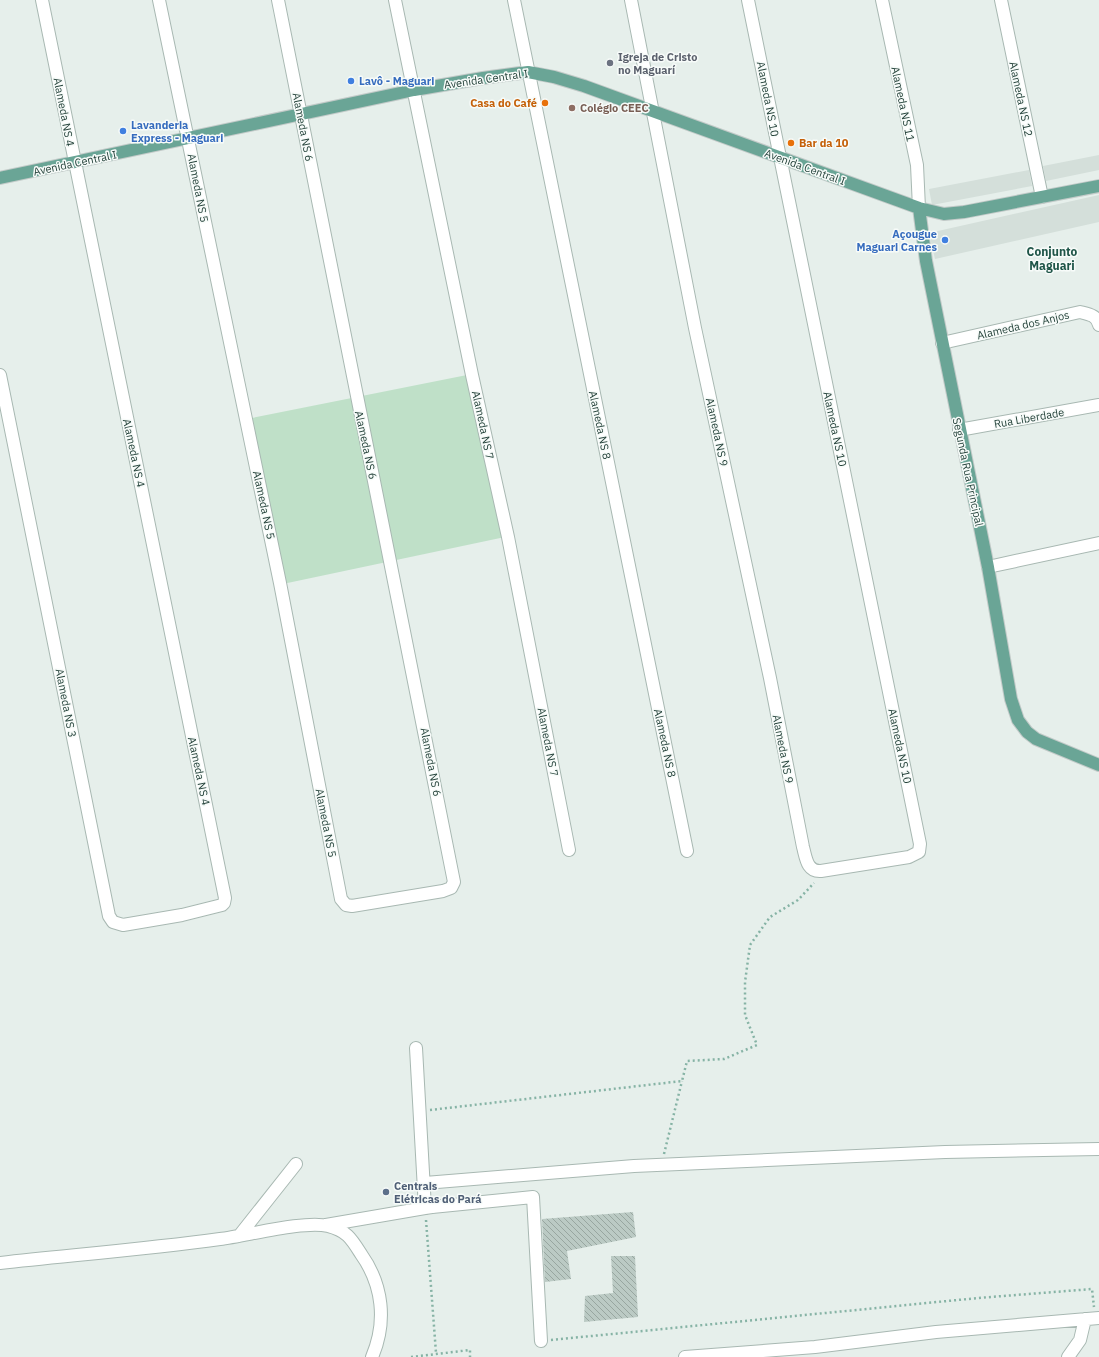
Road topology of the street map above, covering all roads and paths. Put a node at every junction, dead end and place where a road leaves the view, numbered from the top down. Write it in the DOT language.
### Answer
graph roads {
  1 [pos="42,0"];
  2 [pos="160,0"];
  3 [pos="278,0"];
  4 [pos="395,0"];
  5 [pos="514,0"];
  6 [pos="631,0"];
  7 [pos="748,0"];
  8 [pos="882,0"];
  9 [pos="1001,0"];
  10 [pos="528,72"];
  11 [pos="414,90"];
  12 [pos="654,113"];
  13 [pos="300,115"];
  14 [pos="188,139"];
  15 [pos="780,158"];
  16 [pos="75,163"];
  17 [pos="0,178"];
  18 [pos="1099,186"];
  19 [pos="1042,197"];
  20 [pos="919,208"];
  21 [pos="1099,325"];
  22 [pos="942,343"];
  23 [pos="0,375"];
  24 [pos="1099,405"];
  25 [pos="959,430"];
  26 [pos="1099,543"];
  27 [pos="988,567"];
  28 [pos="1099,765"];
  29 [pos="569,850"];
  30 [pos="687,851"];
  31 [pos="825,870"];
  32 [pos="451,888"];
  33 [pos="222,905"];
  34 [pos="416,1048"];
  35 [pos="682,1081"];
  36 [pos="420,1111"];
  37 [pos="1099,1149"];
  38 [pos="296,1164"];
  39 [pos="661,1166"];
  40 [pos="424,1183"];
  41 [pos="427,1209"];
  42 [pos="325,1226"];
  43 [pos="239,1236"];
  44 [pos="0,1263"];
  45 [pos="1093,1318"];
  46 [pos="541,1341"];
  47 [pos="815,1352"];
  48 [pos="436,1354"];
  49 [pos="372,1357"];
  50 [pos="411,1357"];
  51 [pos="470,1357"];
  52 [pos="685,1357"];
  53 [pos="1068,1357"];
  1 -- 16 [label="street, Alameda NS 4"];
  2 -- 14 [label="street, Alameda NS 5"];
  3 -- 13 [label="street, Alameda NS 6"];
  4 -- 11 [label="street, Alameda NS 7"];
  5 -- 10 [label="street, Alameda NS 8"];
  6 -- 12 [label="street, Alameda NS 9"];
  7 -- 15 [label="street, Alameda NS 10"];
  8 -- 20 [label="street, Alameda NS 11"];
  9 -- 19 [label="street, Alameda NS 12"];
  10 -- 11 [label="main road, Avenida Central I"];
  10 -- 12 [label="main road, Avenida Central I"];
  10 -- 30 [label="street, Alameda NS 8"];
  11 -- 13 [label="main road, Avenida Central I"];
  11 -- 29 [label="street, Alameda NS 7"];
  12 -- 15 [label="main road, Avenida Central I"];
  12 -- 31 [label="street, Alameda NS 9"];
  13 -- 14 [label="main road, Avenida Central I"];
  13 -- 32 [label="street, Alameda NS 6"];
  14 -- 16 [label="main road, Avenida Central I"];
  14 -- 32 [label="street, Alameda NS 5"];
  15 -- 20 [label="main road, Avenida Central I"];
  15 -- 31 [label="street, Alameda NS 10"];
  16 -- 17 [label="main road, Avenida Central I"];
  16 -- 33 [label="street, Alameda NS 4"];
  18 -- 19 [label="main road, Avenida Central I"];
  19 -- 20 [label="main road, Avenida Central I"];
  20 -- 22 [label="main road, Segunda Rua Principal"];
  21 -- 22 [label="street, Alameda dos Anjos"];
  22 -- 25 [label="main road, Segunda Rua Principal"];
  23 -- 33 [label="street, Alameda NS 3"];
  24 -- 25 [label="street, Rua Liberdade"];
  25 -- 27 [label="main road, Segunda Rua Principal"];
  26 -- 27 [label="street"];
  27 -- 28 [label="main road, Segunda Rua Principal"];
  31 -- 35 [label="path"];
  34 -- 36 [label="street"];
  35 -- 36 [label="path"];
  35 -- 39 [label="path"];
  36 -- 40 [label="street"];
  37 -- 39 [label="street"];
  38 -- 43 [label="street"];
  39 -- 40 [label="street"];
  40 -- 41 [label="street"];
  41 -- 42 [label="street"];
  41 -- 46 [label="street"];
  41 -- 48 [label="path"];
  42 -- 43 [label="street"];
  42 -- 49 [label="street"];
  43 -- 44 [label="street"];
  45 -- 46 [label="path"];
  45 -- 47 [label="street"];
  45 -- 53 [label="street"];
  47 -- 52 [label="street"];
  48 -- 50 [label="path"];
  48 -- 51 [label="path"];
}
